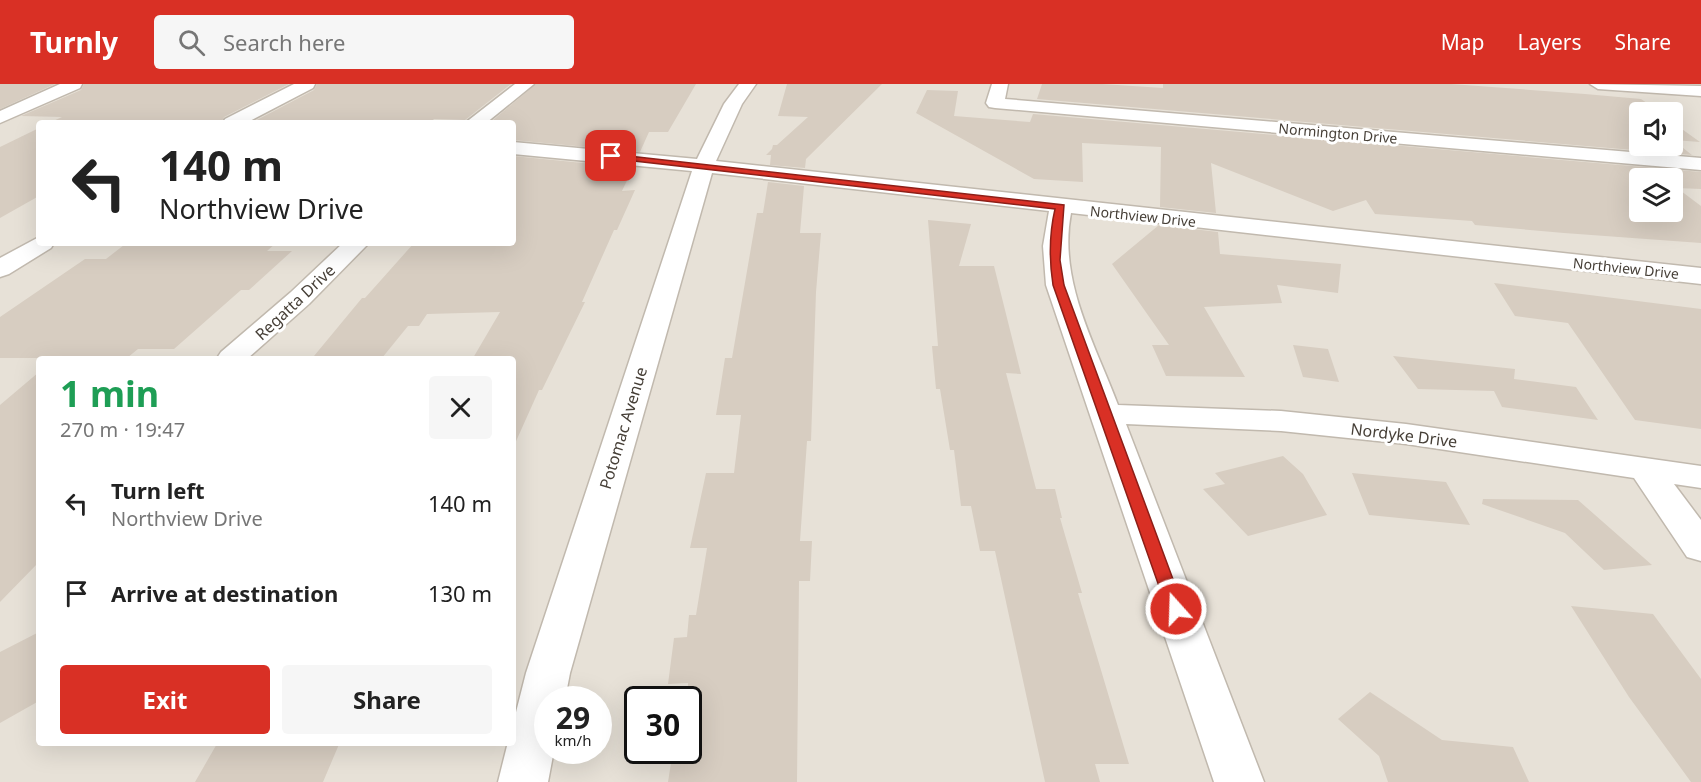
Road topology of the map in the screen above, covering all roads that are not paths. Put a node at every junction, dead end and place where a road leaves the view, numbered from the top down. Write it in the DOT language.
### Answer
graph roads {
  1 [pos="74,84"];
  2 [pos="307,84"];
  3 [pos="526,84"];
  4 [pos="748,84"];
  5 [pos="1000,84"];
  6 [pos="1598,84"];
  7 [pos="1701,91"];
  8 [pos="0,118"];
  9 [pos="238,120"];
  10 [pos="478,120"];
  11 [pos="516,148"];
  12 [pos="1701,164"];
  13 [pos="704,166"];
  14 [pos="1060,207"];
  15 [pos="37,246"];
  16 [pos="354,246"];
  17 [pos="0,269"];
  18 [pos="1701,276"];
  19 [pos="233,356"];
  20 [pos="1105,414"];
  21 [pos="1645,469"];
  22 [pos="1701,477"];
  23 [pos="1701,548"];
  24 [pos="523,782"];
  25 [pos="1239,782"];
  1 -- 8 [label="street"];
  2 -- 9 [label="street"];
  3 -- 10 [label="street"];
  4 -- 13 [label="street, Potomac Avenue"];
  5 -- 12 [label="street, Normington Drive"];
  6 -- 7 [label="street"];
  11 -- 13 [label="street, Northview Drive"];
  13 -- 14 [label="street, Northview Drive"];
  13 -- 24 [label="street, Potomac Avenue"];
  14 -- 18 [label="street, Northview Drive"];
  14 -- 20 [label="street"];
  15 -- 17 [label="street"];
  16 -- 19 [label="street, Regatta Drive"];
  20 -- 21 [label="street, Nordyke Drive"];
  20 -- 25 [label="street"];
  21 -- 22 [label="street, Nordyke Drive"];
  21 -- 23 [label="street"];
}
